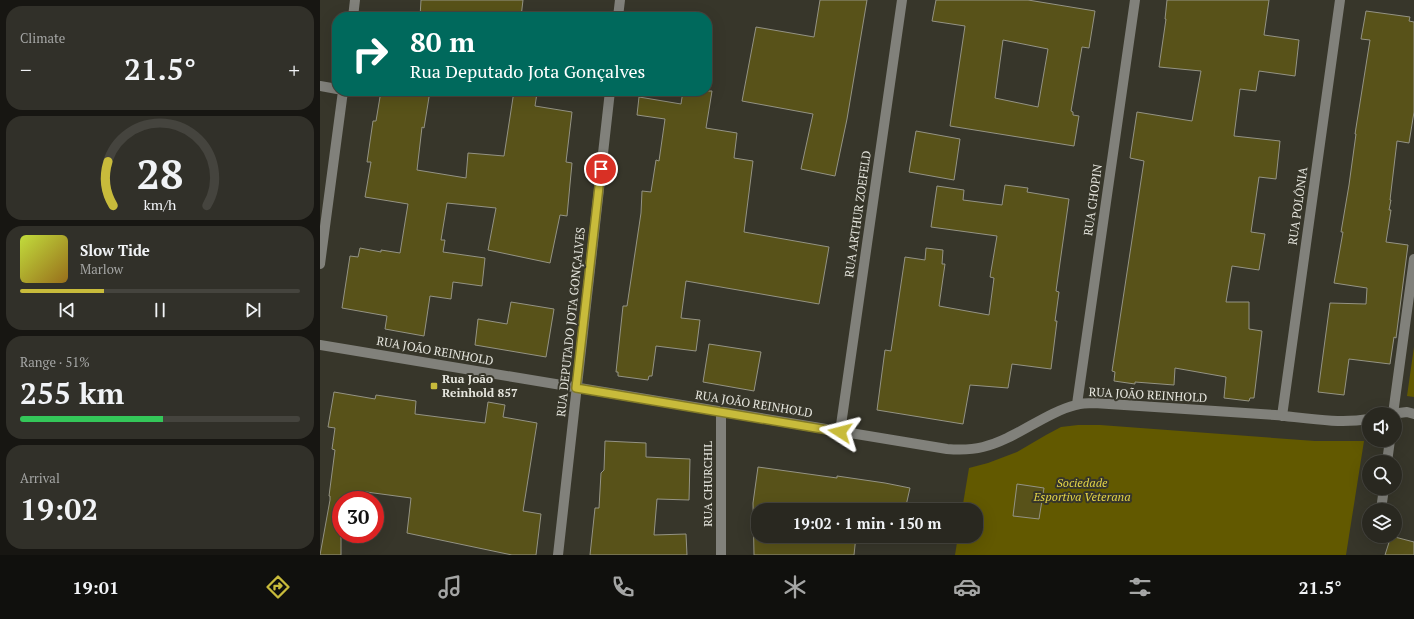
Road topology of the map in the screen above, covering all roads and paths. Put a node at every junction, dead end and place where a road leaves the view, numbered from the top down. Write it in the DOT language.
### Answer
graph roads {
  1 [pos="355,0"];
  2 [pos="620,0"];
  3 [pos="902,0"];
  4 [pos="1135,0"];
  5 [pos="1340,0"];
  6 [pos="353,12"];
  7 [pos="619,12"];
  8 [pos="320,86"];
  9 [pos="332,88"];
  10 [pos="342,96"];
  11 [pos="609,96"];
  12 [pos="1414,259"];
  13 [pos="320,264"];
  14 [pos="320,345"];
  15 [pos="576,388"];
  16 [pos="1077,404"];
  17 [pos="1394,407"];
  18 [pos="721,412"];
  19 [pos="1402,413"];
  20 [pos="1414,414"];
  21 [pos="1282,416"];
  22 [pos="1362,420"];
  23 [pos="840,432"];
  24 [pos="558,555"];
  25 [pos="721,555"];
  1 -- 6 [label="street"];
  2 -- 7 [label="street"];
  3 -- 23 [label="street, RUA ARTHUR ZOEFELD"];
  4 -- 16 [label="street, RUA CHOPIN"];
  5 -- 21 [label="street, RUA POLÔNIA"];
  8 -- 9 [label="street"];
  10 -- 13 [label="street"];
  11 -- 15 [label="street, RUA DEPUTADO JOTA GONÇALVES"];
  12 -- 17 [label="street"];
  14 -- 15 [label="street, RUA JOÃO REINHOLD"];
  15 -- 18 [label="street, RUA JOÃO REINHOLD"];
  15 -- 24 [label="street, RUA DEPUTADO JOTA GONÇALVES"];
  16 -- 21 [label="street, RUA JOÃO REINHOLD"];
  16 -- 23 [label="street, RUA JOÃO REINHOLD"];
  18 -- 23 [label="street, RUA JOÃO REINHOLD"];
  18 -- 25 [label="street, RUA CHURCHIL"];
  19 -- 20 [label="street"];
  21 -- 22 [label="street, RUA JOÃO REINHOLD"];
}
